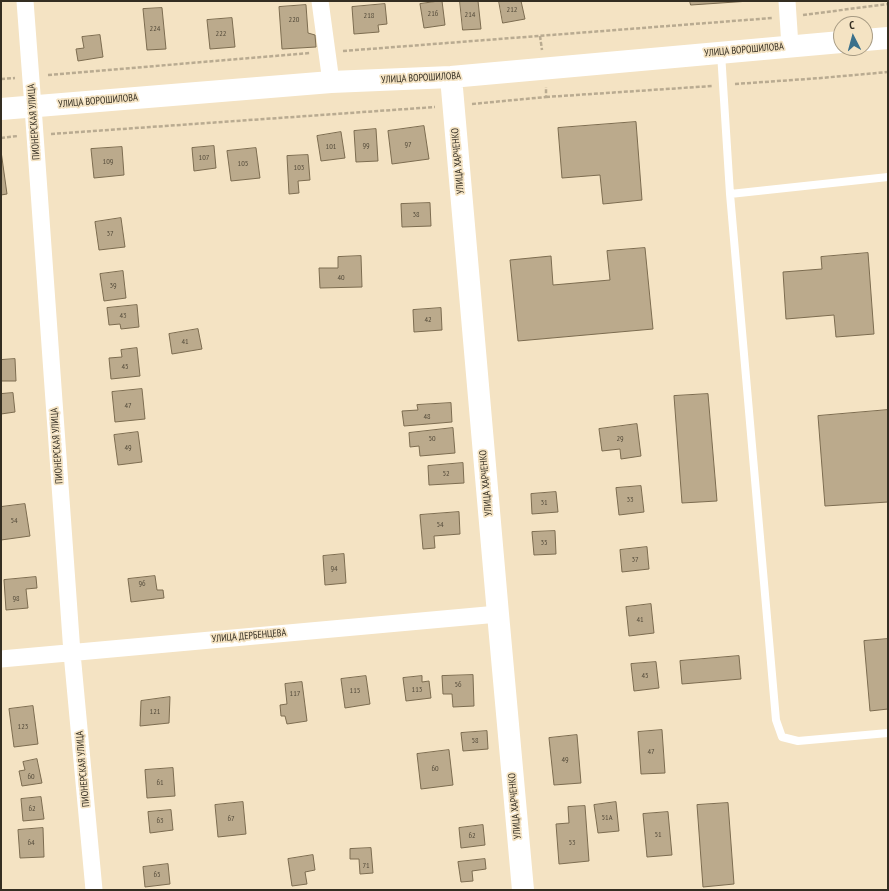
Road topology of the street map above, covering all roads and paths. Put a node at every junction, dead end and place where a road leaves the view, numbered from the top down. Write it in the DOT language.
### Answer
graph roads {
  1 [pos="24,1"];
  2 [pos="320,1"];
  3 [pos="888,4"];
  4 [pos="788,9"];
  5 [pos="540,36"];
  6 [pos="888,38"];
  7 [pos="873,39"];
  8 [pos="833,43"];
  9 [pos="790,46"];
  10 [pos="327,52"];
  11 [pos="721,52"];
  12 [pos="544,68"];
  13 [pos="31,76"];
  14 [pos="451,77"];
  15 [pos="1,79"];
  16 [pos="331,82"];
  17 [pos="453,106"];
  18 [pos="33,107"];
  19 [pos="1,109"];
  20 [pos="35,135"];
  21 [pos="888,177"];
  22 [pos="730,194"];
  23 [pos="498,614"];
  24 [pos="72,653"];
  25 [pos="1,659"];
  26 [pos="888,733"];
  27 [pos="94,890"];
  28 [pos="523,890"];
  1 -- 13 [label="street, ПИОНЕРСКАЯ УЛИЦА"];
  2 -- 10 [label="street"];
  3 -- 4 [label="path"];
  4 -- 5 [label="path"];
  4 -- 9 [label="street"];
  5 -- 10 [label="path"];
  5 -- 12 [label="path"];
  6 -- 7 [label="street"];
  8 -- 9 [label="street, УЛИЦА ВОРОШИЛОВА"];
  9 -- 11 [label="street, УЛИЦА ВОРОШИЛОВА"];
  10 -- 13 [label="path"];
  10 -- 16 [label="street"];
  11 -- 12 [label="street, УЛИЦА ВОРОШИЛОВА"];
  11 -- 22 [label="lane"];
  12 -- 14 [label="street, УЛИЦА ВОРОШИЛОВА"];
  12 -- 17 [label="path"];
  13 -- 15 [label="path"];
  13 -- 18 [label="street, ПИОНЕРСКАЯ УЛИЦА"];
  14 -- 16 [label="street, УЛИЦА ВОРОШИЛОВА"];
  14 -- 17 [label="street, УЛИЦА ХАРЧЕНКО"];
  16 -- 18 [label="street, УЛИЦА ВОРОШИЛОВА"];
  17 -- 20 [label="path"];
  17 -- 23 [label="street, УЛИЦА ХАРЧЕНКО"];
  18 -- 19 [label="street, УЛИЦА ВОРОШИЛОВА"];
  18 -- 20 [label="street, ПИОНЕРСКАЯ УЛИЦА"];
  20 -- 24 [label="street, ПИОНЕРСКАЯ УЛИЦА"];
  21 -- 22 [label="lane"];
  22 -- 26 [label="lane"];
  23 -- 24 [label="street, УЛИЦА ДЕРБЕНЦЕВА"];
  23 -- 28 [label="street, УЛИЦА ХАРЧЕНКО"];
  24 -- 25 [label="street, УЛИЦА ДЕРБЕНЦЕВА"];
  24 -- 27 [label="street, ПИОНЕРСКАЯ УЛИЦА"];
}
